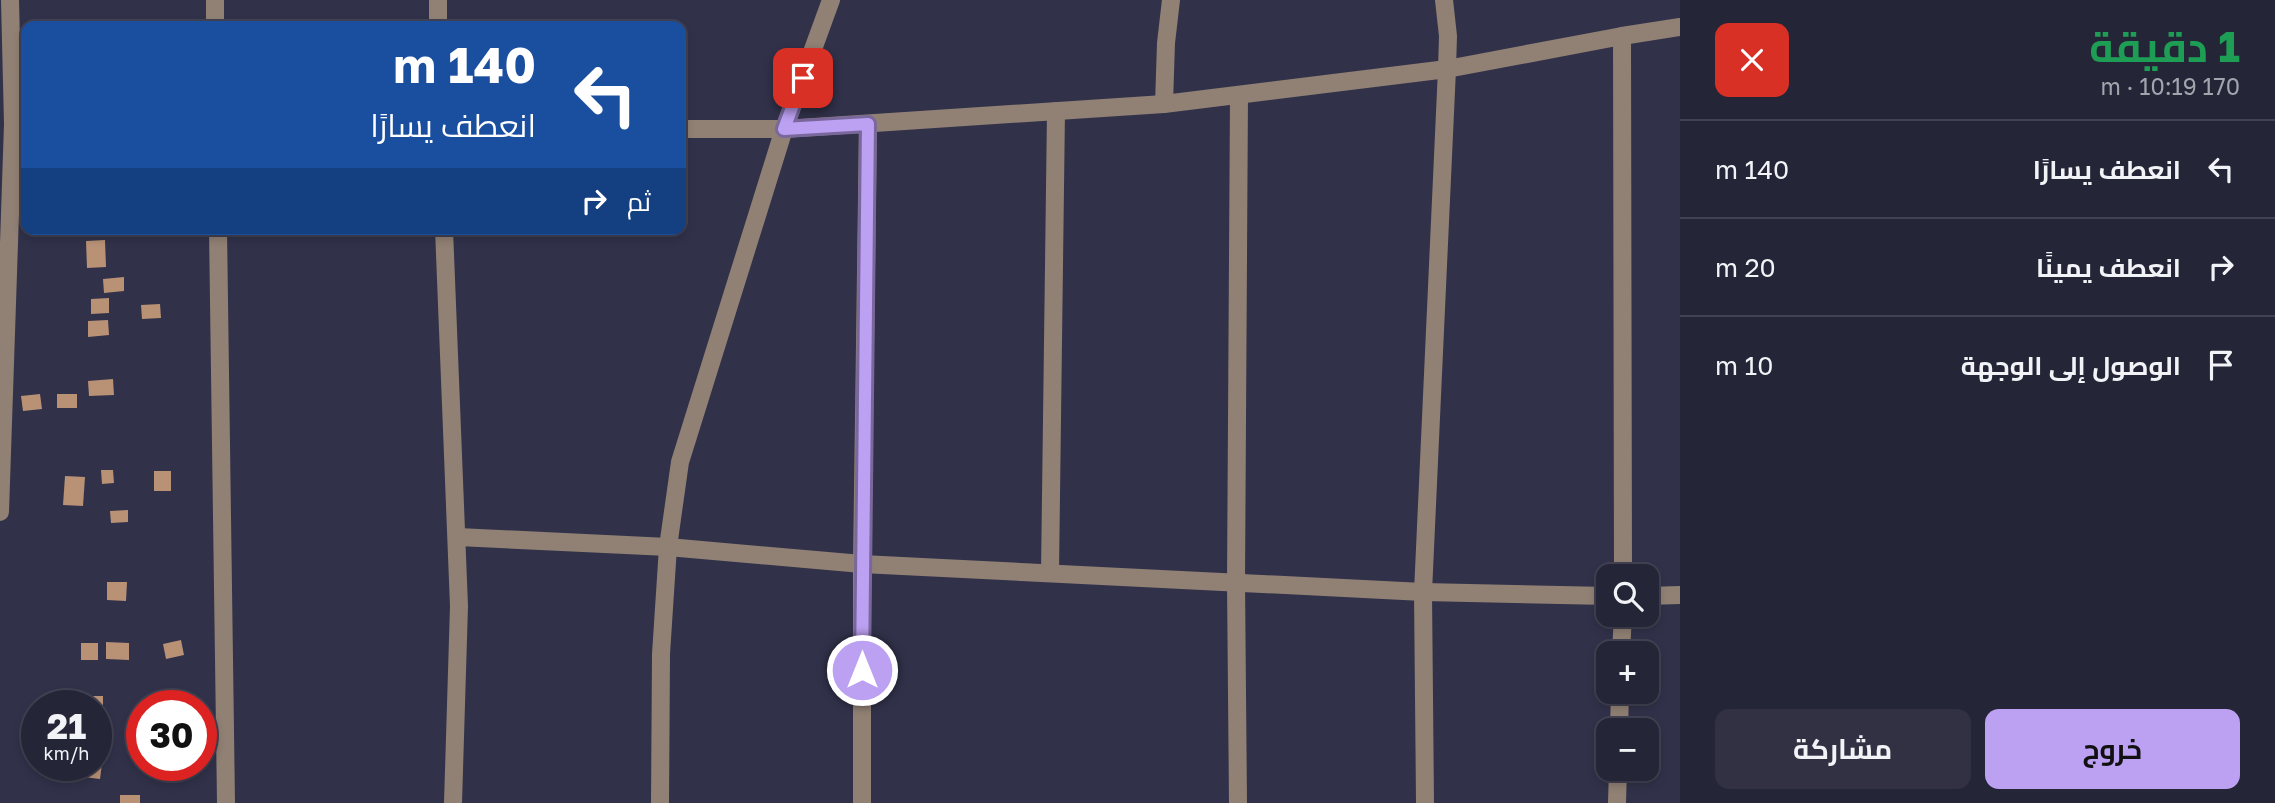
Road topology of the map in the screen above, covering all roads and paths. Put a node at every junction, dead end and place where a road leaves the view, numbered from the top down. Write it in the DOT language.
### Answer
graph roads {
  1 [pos="10,0"];
  2 [pos="215,0"];
  3 [pos="438,0"];
  4 [pos="831,0"];
  5 [pos="1171,0"];
  6 [pos="1444,0"];
  7 [pos="215,21"];
  8 [pos="438,21"];
  9 [pos="1680,27"];
  10 [pos="1622,36"];
  11 [pos="1447,69"];
  12 [pos="1239,94"];
  13 [pos="1164,104"];
  14 [pos="1056,111"];
  15 [pos="13,124"];
  16 [pos="868,124"];
  17 [pos="686,129"];
  18 [pos="784,129"];
  19 [pos="219,235"];
  20 [pos="444,235"];
  21 [pos="0,512"];
  22 [pos="458,537"];
  23 [pos="668,547"];
  24 [pos="862,564"];
  25 [pos="1623,564"];
  26 [pos="1051,573"];
  27 [pos="1236,582"];
  28 [pos="1423,592"];
  29 [pos="1680,595"];
  30 [pos="1596,596"];
  31 [pos="1659,596"];
  32 [pos="1618,781"];
  33 [pos="226,803"];
  34 [pos="453,803"];
  35 [pos="660,803"];
  36 [pos="862,803"];
  37 [pos="1238,803"];
  38 [pos="1425,803"];
  39 [pos="1617,803"];
  1 -- 15 [label="street"];
  2 -- 7 [label="street"];
  3 -- 8 [label="street"];
  4 -- 18 [label="street"];
  5 -- 13 [label="street"];
  6 -- 11 [label="street"];
  9 -- 10 [label="street"];
  10 -- 11 [label="street"];
  10 -- 25 [label="street"];
  11 -- 12 [label="street"];
  11 -- 28 [label="street"];
  12 -- 13 [label="street"];
  12 -- 27 [label="street"];
  13 -- 14 [label="street"];
  14 -- 16 [label="street"];
  14 -- 26 [label="street"];
  15 -- 21 [label="street"];
  16 -- 18 [label="street"];
  16 -- 24 [label="street"];
  17 -- 18 [label="street"];
  18 -- 23 [label="street"];
  19 -- 33 [label="street"];
  20 -- 22 [label="street"];
  22 -- 23 [label="street"];
  22 -- 34 [label="street"];
  23 -- 24 [label="street"];
  23 -- 35 [label="street"];
  24 -- 26 [label="street"];
  24 -- 36 [label="street"];
  26 -- 27 [label="street"];
  27 -- 28 [label="street"];
  27 -- 37 [label="street"];
  28 -- 30 [label="street"];
  28 -- 38 [label="street"];
  29 -- 31 [label="street"];
  32 -- 39 [label="street"];
}
